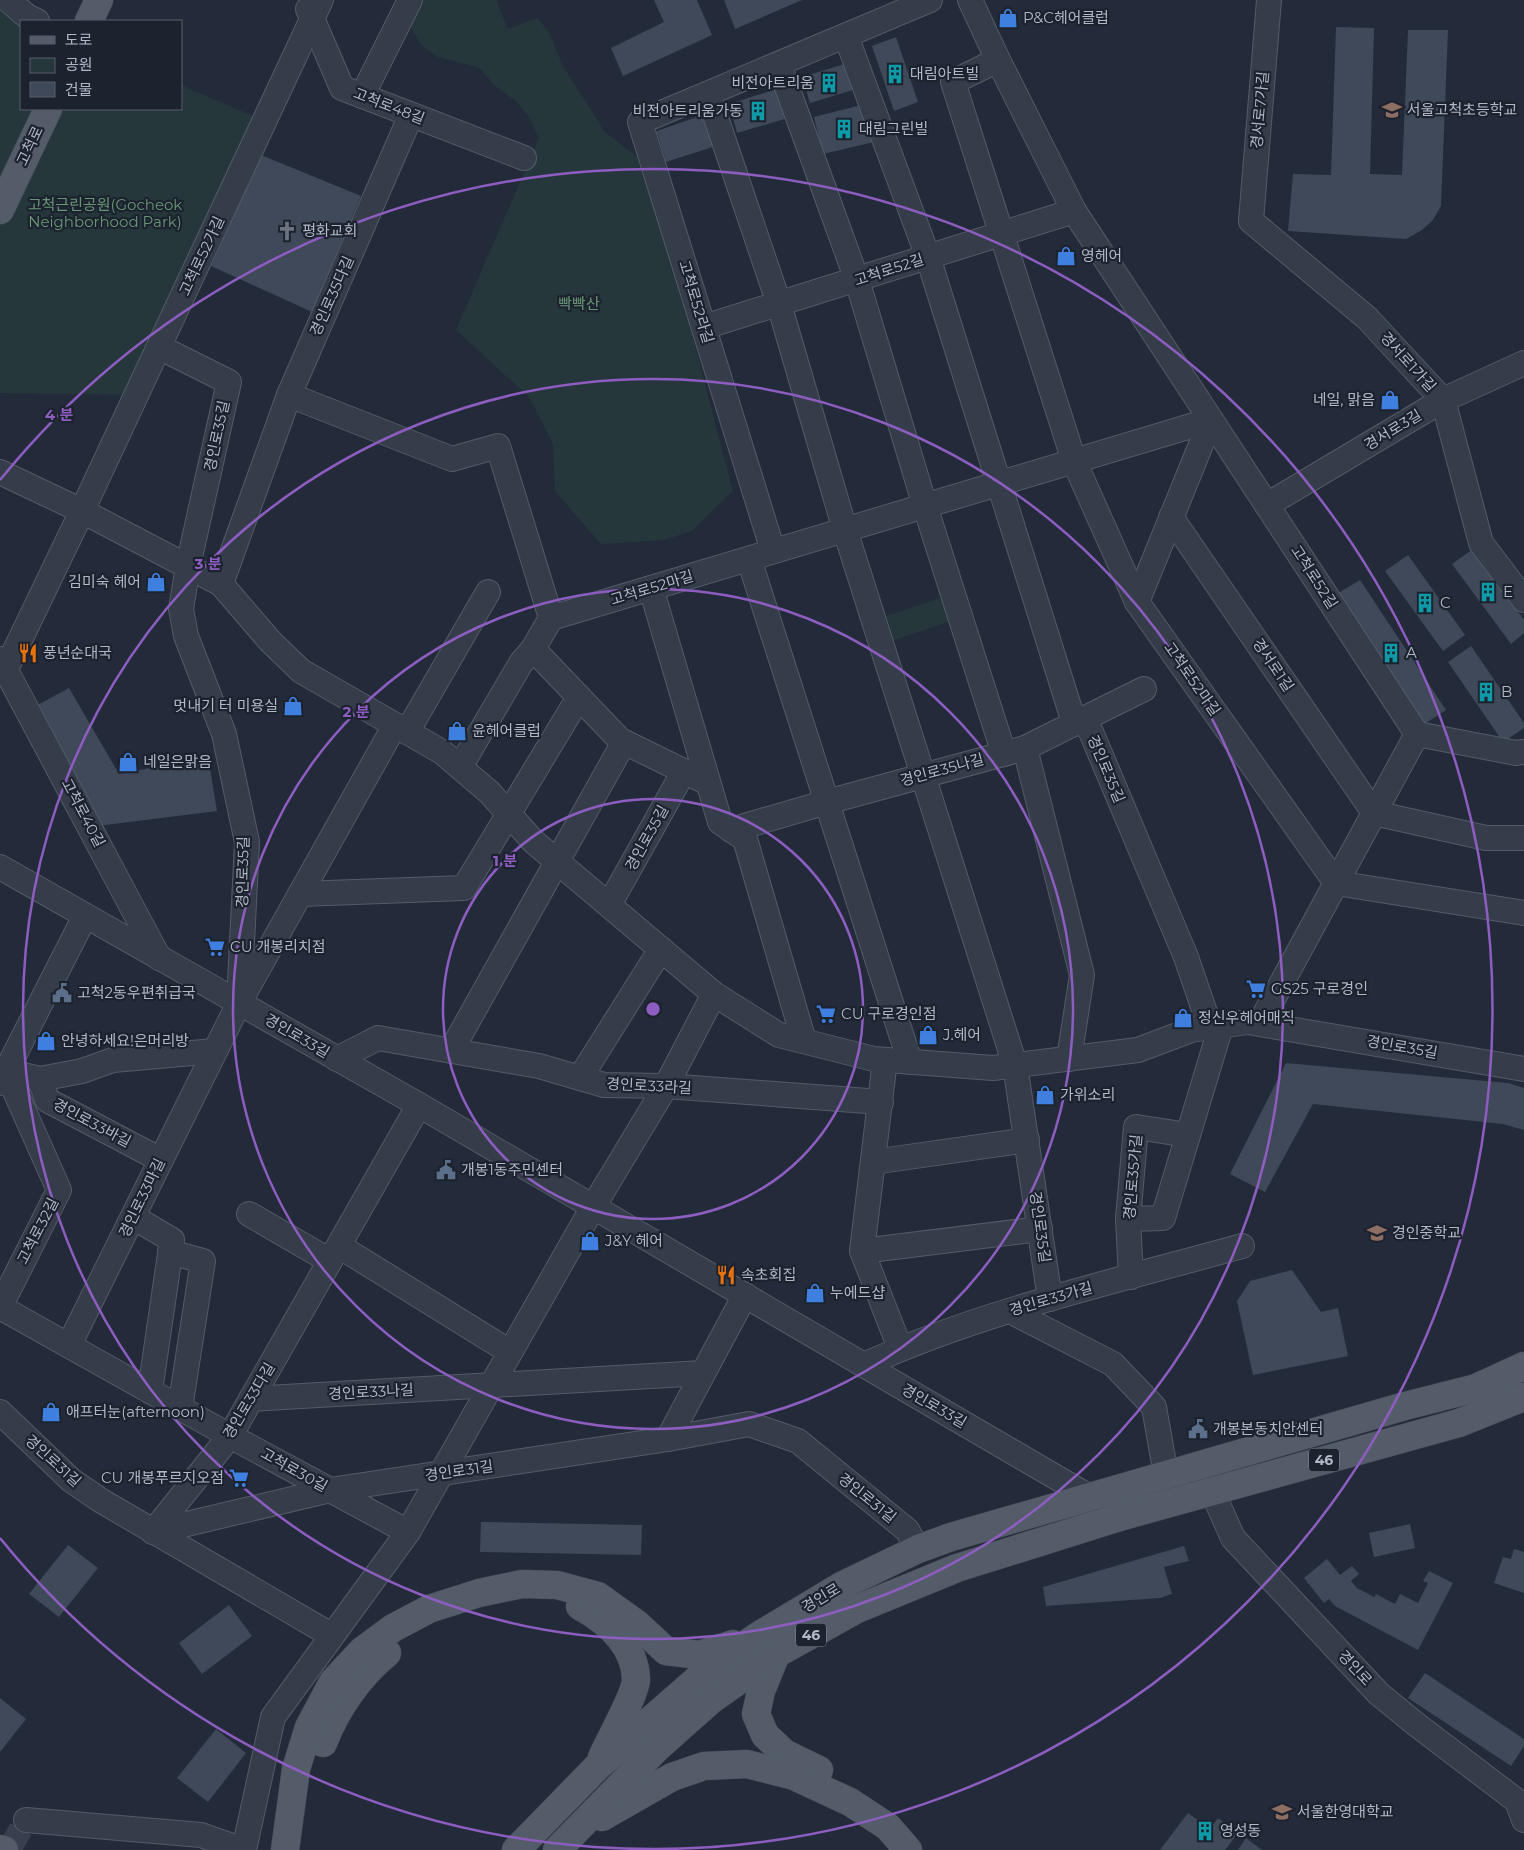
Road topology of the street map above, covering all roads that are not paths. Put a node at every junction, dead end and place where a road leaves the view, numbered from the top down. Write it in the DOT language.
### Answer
graph roads {
  1 [pos="8,0"];
  2 [pos="99,0"];
  3 [pos="410,0"];
  4 [pos="930,0"];
  5 [pos="970,0"];
  6 [pos="1269,0"];
  7 [pos="313,6"];
  8 [pos="35,20"];
  9 [pos="89,20"];
  10 [pos="846,36"];
  11 [pos="998,60"];
  12 [pos="779,65"];
  13 [pos="708,94"];
  14 [pos="362,96"];
  15 [pos="48,110"];
  16 [pos="411,115"];
  17 [pos="524,158"];
  18 [pos="0,210"];
  19 [pos="1074,211"];
  20 [pos="1251,221"];
  21 [pos="1003,234"];
  22 [pos="928,257"];
  23 [pos="857,280"];
  24 [pos="779,304"];
  25 [pos="704,327"];
  26 [pos="159,347"];
  27 [pos="1524,363"];
  28 [pos="289,395"];
  29 [pos="1443,400"];
  30 [pos="1211,420"];
  31 [pos="1074,461"];
  32 [pos="0,472"];
  33 [pos="999,483"];
  34 [pos="1267,505"];
  35 [pos="925,506"];
  36 [pos="82,511"];
  37 [pos="1171,517"];
  38 [pos="844,530"];
  39 [pos="773,552"];
  40 [pos="749,559"];
  41 [pos="188,566"];
  42 [pos="221,584"];
  43 [pos="651,588"];
  44 [pos="488,592"];
  45 [pos="1524,600"];
  46 [pos="1137,602"];
  47 [pos="551,618"];
  48 [pos="533,648"];
  49 [pos="3,664"];
  50 [pos="1144,689"];
  51 [pos="579,697"];
  52 [pos="1082,720"];
  53 [pos="401,729"];
  54 [pos="1417,734"];
  55 [pos="624,742"];
  56 [pos="1015,751"];
  57 [pos="1524,752"];
  58 [pos="460,768"];
  59 [pos="684,771"];
  60 [pos="923,775"];
  61 [pos="708,783"];
  62 [pos="827,802"];
  63 [pos="1374,813"];
  64 [pos="509,815"];
  65 [pos="732,830"];
  66 [pos="1524,838"];
  67 [pos="556,861"];
  68 [pos="0,867"];
  69 [pos="1336,883"];
  70 [pos="300,894"];
  71 [pos="609,905"];
  72 [pos="1524,913"];
  73 [pos="86,916"];
  74 [pos="661,950"];
  75 [pos="159,958"];
  76 [pos="714,994"];
  77 [pos="239,1003"];
  78 [pos="1260,1024"];
  79 [pos="1215,1026"];
  80 [pos="804,1042"];
  81 [pos="215,1051"];
  82 [pos="451,1051"];
  83 [pos="1069,1058"];
  84 [pos="338,1059"];
  85 [pos="885,1060"];
  86 [pos="910,1062"];
  87 [pos="1015,1065"];
  88 [pos="1524,1069"];
  89 [pos="3,1077"];
  90 [pos="580,1078"];
  91 [pos="40,1079"];
  92 [pos="666,1086"];
  93 [pos="881,1102"];
  94 [pos="419,1105"];
  95 [pos="1188,1135"];
  96 [pos="1027,1140"];
  97 [pos="161,1160"];
  98 [pos="873,1162"];
  99 [pos="592,1207"];
  100 [pos="249,1214"];
  101 [pos="132,1218"];
  102 [pos="1128,1219"];
  103 [pos="1040,1229"];
  104 [pos="1242,1246"];
  105 [pos="862,1251"];
  106 [pos="170,1252"];
  107 [pos="334,1253"];
  108 [pos="1130,1277"];
  109 [pos="745,1296"];
  110 [pos="1050,1300"];
  111 [pos="0,1307"];
  112 [pos="1010,1310"];
  113 [pos="69,1345"];
  114 [pos="900,1348"];
  115 [pos="510,1352"];
  116 [pos="864,1365"];
  117 [pos="1524,1366"];
  118 [pos="703,1373"];
  119 [pos="490,1385"];
  120 [pos="150,1391"];
  121 [pos="1524,1397"];
  122 [pos="251,1399"];
  123 [pos="180,1408"];
  124 [pos="0,1412"];
  125 [pos="230,1436"];
  126 [pos="668,1439"];
  127 [pos="440,1474"];
  128 [pos="1166,1475"];
  129 [pos="330,1490"];
  130 [pos="1212,1491"];
  131 [pos="1090,1497"];
  132 [pos="1123,1516"];
  133 [pos="153,1532"];
  134 [pos="408,1532"];
  135 [pos="918,1549"];
  136 [pos="332,1635"];
  137 [pos="767,1645"];
  138 [pos="597,1767"];
  139 [pos="26,1820"];
  140 [pos="1524,1820"];
  141 [pos="564,1843"];
  142 [pos="0,1849"];
  143 [pos="4,1850"];
  144 [pos="244,1850"];
  145 [pos="284,1850"];
  146 [pos="304,1850"];
  147 [pos="516,1850"];
  148 [pos="908,1850"];
  149 [pos="928,1850"];
  1 -- 8 [label="street"];
  2 -- 9 [label="main road"];
  3 -- 14 [label="street"];
  4 -- 10 [label="street, 고척로52라길"];
  5 -- 11 [label="street, 고척로52길"];
  6 -- 20 [label="street, 경서로7가길"];
  7 -- 14 [label="street, 고척로48길"];
  7 -- 26 [label="street, 고척로52가길"];
  10 -- 12 [label="street, 고척로52라길"];
  10 -- 22 [label="street"];
  11 -- 19 [label="street, 고척로52길"];
  11 -- 21 [label="street"];
  12 -- 13 [label="street, 고척로52라길"];
  12 -- 23 [label="street"];
  13 -- 24 [label="street"];
  13 -- 25 [label="street, 고척로52라길"];
  14 -- 16 [label="street, 고척로48길"];
  15 -- 18 [label="main road, 고척로"];
  16 -- 17 [label="street, 고척로48길"];
  16 -- 28 [label="street, 경인로35다길"];
  19 -- 21 [label="street, 고척로52길"];
  19 -- 30 [label="street, 고척로52길"];
  20 -- 29 [label="street, 경서로1가길"];
  21 -- 22 [label="street, 고척로52길"];
  21 -- 31 [label="street"];
  22 -- 23 [label="street, 고척로52길"];
  22 -- 33 [label="street"];
  23 -- 24 [label="street, 고척로52길"];
  23 -- 35 [label="street"];
  24 -- 25 [label="street, 고척로52길"];
  24 -- 38 [label="street"];
  25 -- 39 [label="street, 고척로52라길"];
  26 -- 36 [label="street, 고척로52가길"];
  26 -- 41 [label="street, 경인로35길"];
  27 -- 29 [label="street, 경서로3길"];
  28 -- 42 [label="street, 경인로35다길"];
  28 -- 47 [label="street"];
  29 -- 34 [label="street, 경서로3길"];
  29 -- 45 [label="street, 경서로1가길"];
  30 -- 31 [label="street, 고척로52마길"];
  30 -- 34 [label="street, 고척로52길"];
  30 -- 37 [label="street"];
  31 -- 33 [label="street, 고척로52마길"];
  31 -- 46 [label="street, 고척로52마길"];
  32 -- 36 [label="street, 경인로35길"];
  33 -- 35 [label="street, 고척로52마길"];
  33 -- 52 [label="street, 경인로35길"];
  34 -- 54 [label="street, 고척로52길"];
  35 -- 38 [label="street, 고척로52마길"];
  35 -- 56 [label="street"];
  36 -- 41 [label="street, 경인로35길"];
  36 -- 49 [label="street, 고척로40길"];
  37 -- 46 [label="street"];
  37 -- 63 [label="street, 경서로1길"];
  38 -- 39 [label="street, 고척로52마길"];
  38 -- 60 [label="street, 경인로35길"];
  39 -- 40 [label="street, 고척로52마길"];
  40 -- 43 [label="street, 고척로52마길"];
  40 -- 62 [label="street"];
  41 -- 42 [label="street, 경인로35길"];
  41 -- 77 [label="street, 경인로35길"];
  42 -- 53 [label="street, 경인로35길"];
  43 -- 47 [label="street, 고척로52마길"];
  43 -- 61 [label="street"];
  44 -- 53 [label="street"];
  46 -- 69 [label="street, 고척로52마길"];
  47 -- 48 [label="street"];
  48 -- 51 [label="street"];
  48 -- 58 [label="street"];
  49 -- 75 [label="street, 고척로40길"];
  50 -- 52 [label="street, 경인로35나길"];
  51 -- 55 [label="street"];
  51 -- 64 [label="street"];
  52 -- 56 [label="street, 경인로35나길"];
  52 -- 79 [label="street, 경인로35길"];
  53 -- 58 [label="street, 경인로35길"];
  53 -- 70 [label="street"];
  54 -- 57 [label="street"];
  54 -- 63 [label="street"];
  55 -- 59 [label="street"];
  55 -- 67 [label="street"];
  56 -- 60 [label="street, 경인로35나길"];
  56 -- 83 [label="street"];
  58 -- 64 [label="street, 경인로35길"];
  59 -- 61 [label="street"];
  59 -- 71 [label="street, 경인로35길"];
  60 -- 62 [label="street, 경인로35나길"];
  60 -- 87 [label="street, 경인로35길"];
  61 -- 65 [label="street"];
  62 -- 65 [label="street, 경인로35나길"];
  62 -- 86 [label="street"];
  63 -- 66 [label="street"];
  63 -- 69 [label="street"];
  64 -- 67 [label="street, 경인로35길"];
  64 -- 70 [label="street"];
  65 -- 80 [label="street"];
  67 -- 71 [label="street, 경인로35길"];
  67 -- 82 [label="street"];
  68 -- 73 [label="street, 경인로33길"];
  69 -- 72 [label="street"];
  69 -- 78 [label="street"];
  70 -- 77 [label="street"];
  71 -- 74 [label="street, 경인로35길"];
  73 -- 75 [label="street, 경인로33길"];
  73 -- 89 [label="street"];
  74 -- 76 [label="street, 경인로35길"];
  74 -- 90 [label="street"];
  75 -- 77 [label="street, 경인로33길"];
  76 -- 80 [label="street, 경인로35길"];
  76 -- 92 [label="street"];
  77 -- 81 [label="street, 경인로33마길"];
  77 -- 84 [label="street, 경인로33길"];
  78 -- 79 [label="street, 경인로35길"];
  78 -- 88 [label="street, 경인로35길"];
  79 -- 83 [label="street, 경인로35길"];
  79 -- 95 [label="street"];
  80 -- 85 [label="street, 경인로35길"];
  81 -- 91 [label="street"];
  81 -- 97 [label="street, 경인로33마길"];
  82 -- 84 [label="street, 경인로33라길"];
  82 -- 90 [label="street, 경인로33라길"];
  83 -- 87 [label="street, 경인로35길"];
  84 -- 94 [label="street, 경인로33길"];
  85 -- 86 [label="street, 경인로35길"];
  85 -- 93 [label="street"];
  86 -- 87 [label="street, 경인로35길"];
  87 -- 96 [label="street, 경인로35길"];
  89 -- 91 [label="street"];
  89 -- 111 [label="street, 고척로32길"];
  90 -- 92 [label="street, 경인로33라길"];
  91 -- 97 [label="street, 경인로33바길"];
  92 -- 93 [label="street, 경인로33라길"];
  92 -- 99 [label="street"];
  93 -- 98 [label="street"];
  94 -- 99 [label="street, 경인로33길"];
  94 -- 107 [label="street, 경인로33다길"];
  95 -- 102 [label="street"];
  95 -- 102 [label="street, 경인로35가길"];
  96 -- 98 [label="street"];
  96 -- 103 [label="street, 경인로35길"];
  97 -- 101 [label="street, 경인로33마길"];
  98 -- 105 [label="street"];
  99 -- 109 [label="street, 경인로33길"];
  99 -- 115 [label="street"];
  100 -- 107 [label="street"];
  101 -- 106 [label="street"];
  101 -- 113 [label="street, 경인로33마길"];
  102 -- 108 [label="street, 경인로35가길"];
  103 -- 105 [label="street"];
  103 -- 110 [label="street, 경인로35길"];
  104 -- 108 [label="street, 경인로33가길"];
  105 -- 114 [label="street"];
  106 -- 120 [label="street"];
  106 -- 123 [label="street"];
  107 -- 115 [label="street"];
  107 -- 122 [label="street, 경인로33다길"];
  108 -- 110 [label="street, 경인로33가길"];
  109 -- 116 [label="street, 경인로33길"];
  109 -- 118 [label="street"];
  110 -- 112 [label="street, 경인로33가길"];
  111 -- 113 [label="street, 고척로30길"];
  112 -- 114 [label="street, 경인로33가길"];
  112 -- 128 [label="street"];
  113 -- 120 [label="street, 고척로30길"];
  114 -- 116 [label="street, 경인로33가길"];
  115 -- 119 [label="street"];
  116 -- 131 [label="street, 경인로33길"];
  117 -- 128 [label="main road, 경인로 / 46"];
  118 -- 119 [label="street, 경인로33나길"];
  118 -- 126 [label="street"];
  119 -- 122 [label="street, 경인로33나길"];
  119 -- 127 [label="street"];
  120 -- 123 [label="street, 고척로30길"];
  121 -- 130 [label="main road, 경인로 / 46"];
  122 -- 125 [label="street, 경인로33다길"];
  123 -- 125 [label="street, 고척로30길"];
  124 -- 133 [label="street, 경인로31길"];
  125 -- 129 [label="street, 고척로30길"];
  125 -- 133 [label="street, 경인로33다길"];
  126 -- 127 [label="street, 경인로31길"];
  126 -- 135 [label="street, 경인로31길"];
  127 -- 129 [label="street, 경인로31길"];
  127 -- 134 [label="street"];
  128 -- 131 [label="main road, 경인로 / 46"];
  129 -- 133 [label="street, 경인로31길"];
  129 -- 134 [label="street, 고척로30길"];
  130 -- 132 [label="main road, 경인로 / 46"];
  130 -- 140 [label="street, 경인로"];
  131 -- 132 [label="street, 경인로33길"];
  131 -- 135 [label="main road, 경인로 / 46"];
  132 -- 137 [label="main road, 경인로 / 46"];
  133 -- 136 [label="street"];
  134 -- 136 [label="street"];
  135 -- 137 [label="main road, 경인로 / 46"];
  136 -- 144 [label="street"];
  137 -- 138 [label="main road, 경인로 / 46"];
  137 -- 141 [label="main road, 경인로 / 46"];
  137 -- 145 [label="main road"];
  137 -- 149 [label="main road"];
  138 -- 146 [label="main road"];
  138 -- 147 [label="main road, 경인로 / 46"];
  139 -- 144 [label="street"];
  141 -- 148 [label="main road"];
  142 -- 143 [label="main road"];
}
